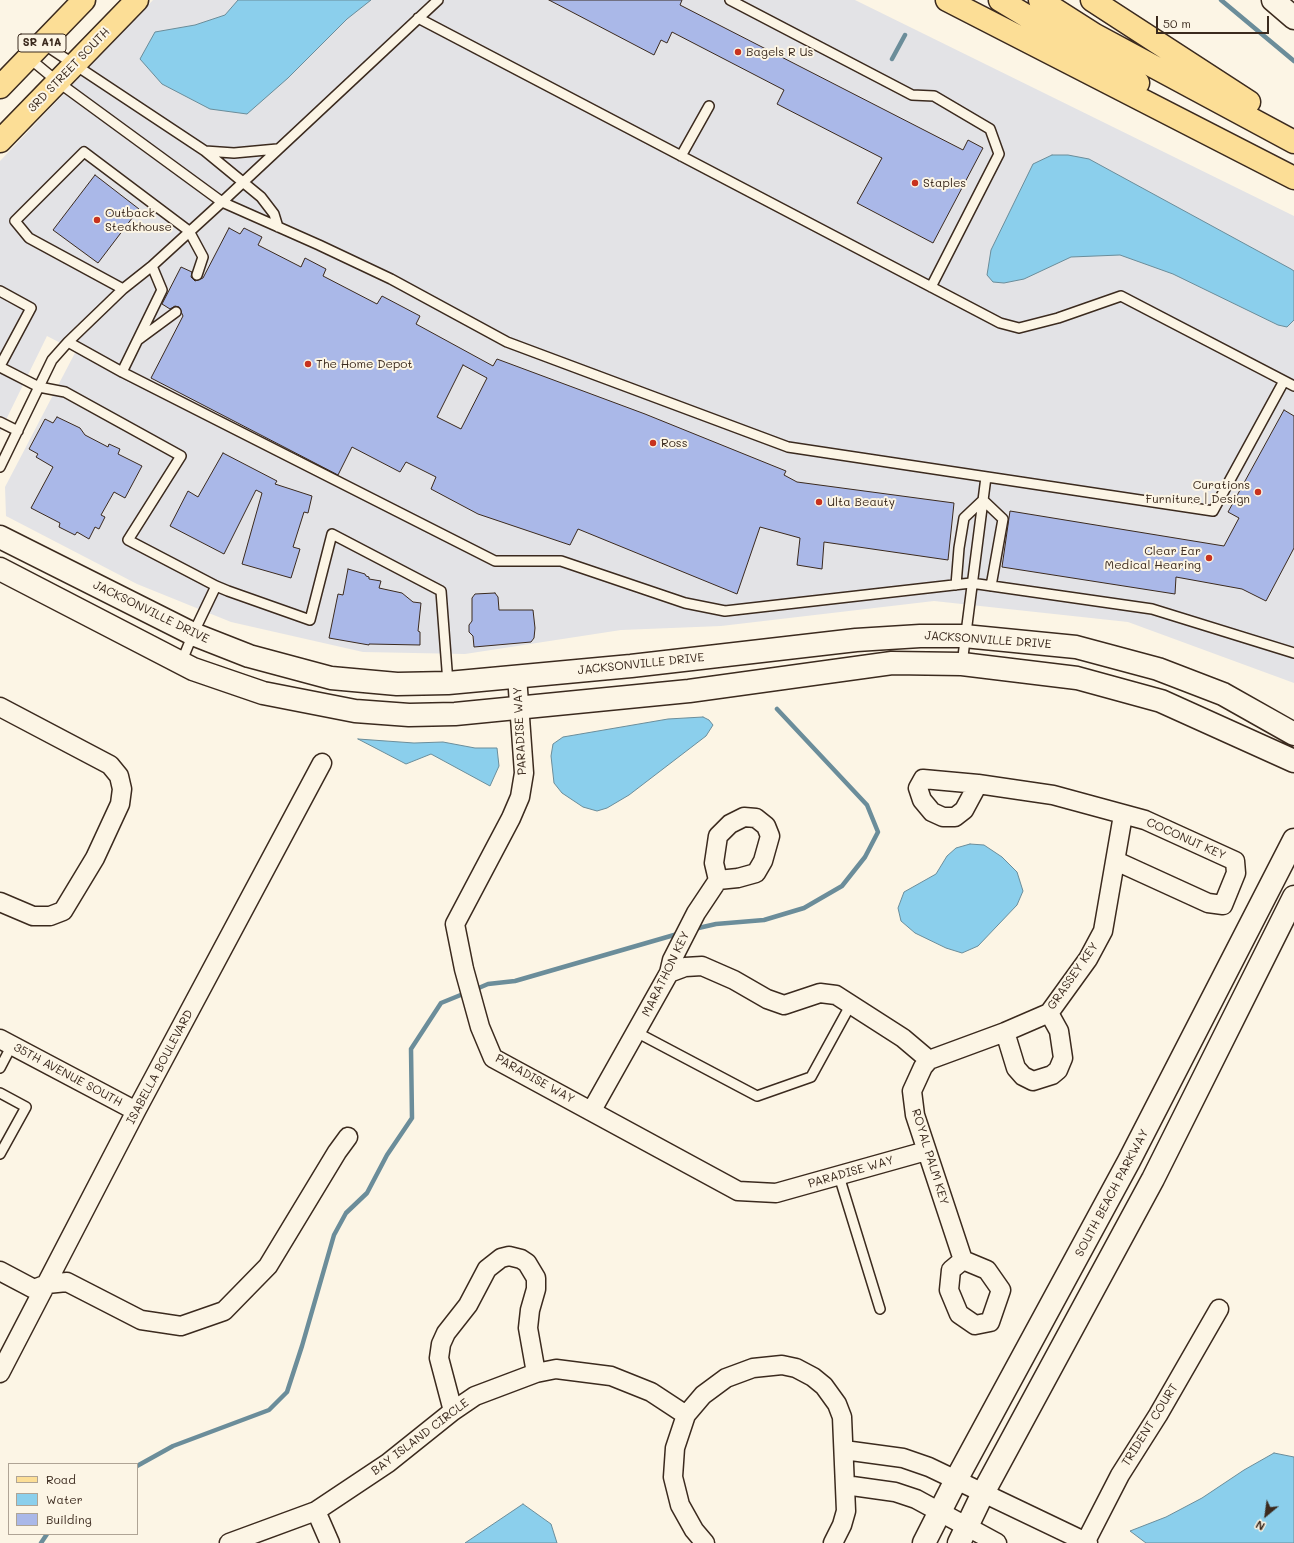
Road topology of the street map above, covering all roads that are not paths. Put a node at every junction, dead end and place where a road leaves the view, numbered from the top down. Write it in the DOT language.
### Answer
graph roads {
  1 [pos="84,0"];
  2 [pos="137,0"];
  3 [pos="438,0"];
  4 [pos="730,0"];
  5 [pos="947,0"];
  6 [pos="1000,0"];
  7 [pos="1040,0"];
  8 [pos="1092,0"];
  9 [pos="1273,0"];
  10 [pos="418,18"];
  11 [pos="1294,18"];
  12 [pos="35,51"];
  13 [pos="74,66"];
  14 [pos="58,82"];
  15 [pos="0,87"];
  16 [pos="709,106"];
  17 [pos="1294,131"];
  18 [pos="0,141"];
  19 [pos="1294,142"];
  20 [pos="277,150"];
  21 [pos="204,151"];
  22 [pos="681,156"];
  23 [pos="1294,177"];
  24 [pos="244,182"];
  25 [pos="222,202"];
  26 [pos="278,226"];
  27 [pos="189,231"];
  28 [pos="152,266"];
  29 [pos="197,275"];
  30 [pos="931,287"];
  31 [pos="123,289"];
  32 [pos="0,290"];
  33 [pos="176,312"];
  34 [pos="137,341"];
  35 [pos="68,342"];
  36 [pos="0,367"];
  37 [pos="122,372"];
  38 [pos="1284,381"];
  39 [pos="1294,386"];
  40 [pos="39,387"];
  41 [pos="0,422"];
  42 [pos="18,431"];
  43 [pos="0,467"];
  44 [pos="986,477"];
  45 [pos="983,500"];
  46 [pos="0,537"];
  47 [pos="0,569"];
  48 [pos="971,583"];
  49 [pos="956,585"];
  50 [pos="216,586"];
  51 [pos="991,586"];
  52 [pos="193,634"];
  53 [pos="964,636"];
  54 [pos="1294,653"];
  55 [pos="181,663"];
  56 [pos="962,664"];
  57 [pos="517,676"];
  58 [pos="448,683"];
  59 [pos="0,707"];
  60 [pos="519,707"];
  61 [pos="1257,713"];
  62 [pos="1294,718"];
  63 [pos="1294,734"];
  64 [pos="1294,761"];
  65 [pos="322,763"];
  66 [pos="978,784"];
  67 [pos="1123,815"];
  68 [pos="1294,840"];
  69 [pos="1116,861"];
  70 [pos="718,880"];
  71 [pos="1294,897"];
  72 [pos="0,902"];
  73 [pos="670,967"];
  74 [pos="851,1004"];
  75 [pos="1049,1013"];
  76 [pos="636,1032"];
  77 [pos="1005,1032"];
  78 [pos="6,1042"];
  79 [pos="929,1060"];
  80 [pos="0,1068"];
  81 [pos="0,1094"];
  82 [pos="592,1110"];
  83 [pos="136,1111"];
  84 [pos="348,1137"];
  85 [pos="926,1151"];
  86 [pos="0,1154"];
  87 [pos="839,1176"];
  88 [pos="963,1260"];
  89 [pos="0,1271"];
  90 [pos="47,1284"];
  91 [pos="880,1309"];
  92 [pos="1219,1309"];
  93 [pos="536,1372"];
  94 [pos="0,1373"];
  95 [pos="452,1411"];
  96 [pos="686,1415"];
  97 [pos="844,1450"];
  98 [pos="956,1480"];
  99 [pos="845,1485"];
  100 [pos="983,1492"];
  101 [pos="316,1511"];
  102 [pos="940,1512"];
  103 [pos="963,1535"];
  104 [pos="229,1543"];
  105 [pos="330,1543"];
  106 [pos="705,1543"];
  107 [pos="833,1543"];
  108 [pos="924,1543"];
  109 [pos="997,1543"];
  110 [pos="1086,1543"];
  1 -- 12 [label="main road, SR A1A"];
  2 -- 13 [label="main road, 3RD STREET SOUTH / SR A1A"];
  3 -- 10 [label="lane"];
  4 -- 30 [label="lane"];
  5 -- 23 [label="main road"];
  6 -- 23 [label="main road"];
  7 -- 19 [label="main road"];
  8 -- 17 [label="main road"];
  9 -- 11 [label="street"];
  10 -- 20 [label="lane"];
  10 -- 22 [label="lane"];
  12 -- 13 [label="lane"];
  12 -- 14 [label="lane"];
  12 -- 15 [label="main road, SR A1A"];
  13 -- 14 [label="main road, 3RD STREET SOUTH / SR A1A"];
  13 -- 21 [label="lane"];
  14 -- 18 [label="main road, 3RD STREET SOUTH / SR A1A"];
  14 -- 25 [label="lane"];
  16 -- 22 [label="lane"];
  20 -- 21 [label="lane"];
  20 -- 24 [label="lane"];
  21 -- 24 [label="lane"];
  22 -- 30 [label="lane"];
  24 -- 25 [label="lane"];
  24 -- 26 [label="lane"];
  25 -- 26 [label="lane"];
  25 -- 27 [label="lane"];
  26 -- 44 [label="lane"];
  27 -- 28 [label="lane"];
  27 -- 29 [label="lane"];
  27 -- 31 [label="lane"];
  28 -- 31 [label="lane"];
  28 -- 34 [label="lane"];
  30 -- 38 [label="lane"];
  31 -- 35 [label="lane"];
  32 -- 36 [label="lane"];
  33 -- 34 [label="lane"];
  34 -- 37 [label="lane"];
  35 -- 37 [label="lane"];
  35 -- 40 [label="lane"];
  36 -- 40 [label="lane"];
  37 -- 49 [label="lane"];
  38 -- 39 [label="lane"];
  38 -- 44 [label="lane"];
  40 -- 42 [label="lane"];
  40 -- 50 [label="lane"];
  41 -- 42 [label="lane"];
  42 -- 43 [label="lane"];
  44 -- 45 [label="lane"];
  45 -- 48 [label="lane"];
  45 -- 49 [label="lane"];
  45 -- 51 [label="lane"];
  46 -- 52 [label="street, JACKSONVILLE DRIVE"];
  47 -- 55 [label="street"];
  48 -- 49 [label="lane"];
  48 -- 51 [label="lane"];
  48 -- 53 [label="lane"];
  50 -- 52 [label="lane"];
  50 -- 58 [label="lane"];
  51 -- 54 [label="lane"];
  52 -- 55 [label="lane"];
  52 -- 58 [label="street, JACKSONVILLE DRIVE"];
  53 -- 56 [label="lane"];
  53 -- 57 [label="street, JACKSONVILLE DRIVE"];
  53 -- 61 [label="street, JACKSONVILLE DRIVE"];
  55 -- 60 [label="street"];
  56 -- 60 [label="street"];
  56 -- 64 [label="street"];
  57 -- 58 [label="street, JACKSONVILLE DRIVE"];
  57 -- 60 [label="street, PARADISE WAY"];
  59 -- 72 [label="street"];
  60 -- 82 [label="street, PARADISE WAY"];
  61 -- 62 [label="street"];
  61 -- 63 [label="street, JACKSONVILLE DRIVE"];
  65 -- 83 [label="street, ISABELLA BOULEVARD"];
  66 -- 67 [label="street, COCONUT KEY"];
  67 -- 69 [label="street, GRASSEY KEY"];
  67 -- 69 [label="street, COCONUT KEY"];
  68 -- 98 [label="street, SOUTH BEACH PARKWAY"];
  69 -- 75 [label="street, GRASSEY KEY"];
  70 -- 73 [label="street, MARATHON KEY"];
  71 -- 100 [label="street"];
  73 -- 74 [label="street"];
  73 -- 76 [label="street, MARATHON KEY"];
  74 -- 76 [label="lane"];
  74 -- 79 [label="street"];
  75 -- 77 [label="street, GRASSEY KEY"];
  75 -- 77 [label="street"];
  76 -- 82 [label="street, MARATHON KEY"];
  77 -- 79 [label="street, GRASSEY KEY"];
  78 -- 80 [label="lane"];
  78 -- 83 [label="street, 35TH AVENUE SOUTH"];
  79 -- 85 [label="street, ROYAL PALM KEY"];
  81 -- 86 [label="lane"];
  82 -- 87 [label="street, PARADISE WAY"];
  83 -- 90 [label="street, ISABELLA BOULEVARD"];
  84 -- 90 [label="street"];
  85 -- 87 [label="street, PARADISE WAY"];
  85 -- 88 [label="street, ROYAL PALM KEY"];
  87 -- 91 [label="lane"];
  89 -- 90 [label="street"];
  90 -- 94 [label="street, ISABELLA BOULEVARD"];
  92 -- 110 [label="street, TRIDENT COURT"];
  93 -- 95 [label="street, BAY ISLAND CIRCLE"];
  93 -- 95 [label="street"];
  93 -- 96 [label="street, BAY ISLAND CIRCLE"];
  95 -- 101 [label="street, BAY ISLAND CIRCLE"];
  96 -- 97 [label="street"];
  96 -- 106 [label="street"];
  97 -- 98 [label="street"];
  97 -- 99 [label="street"];
  98 -- 100 [label="street"];
  98 -- 102 [label="street, SOUTH BEACH PARKWAY"];
  99 -- 102 [label="street"];
  99 -- 107 [label="street"];
  100 -- 103 [label="street"];
  100 -- 110 [label="street"];
  101 -- 104 [label="street, BAY ISLAND CIRCLE"];
  101 -- 105 [label="street"];
  102 -- 103 [label="street"];
  102 -- 108 [label="street, SOUTH BEACH PARKWAY"];
  103 -- 109 [label="street"];
}
